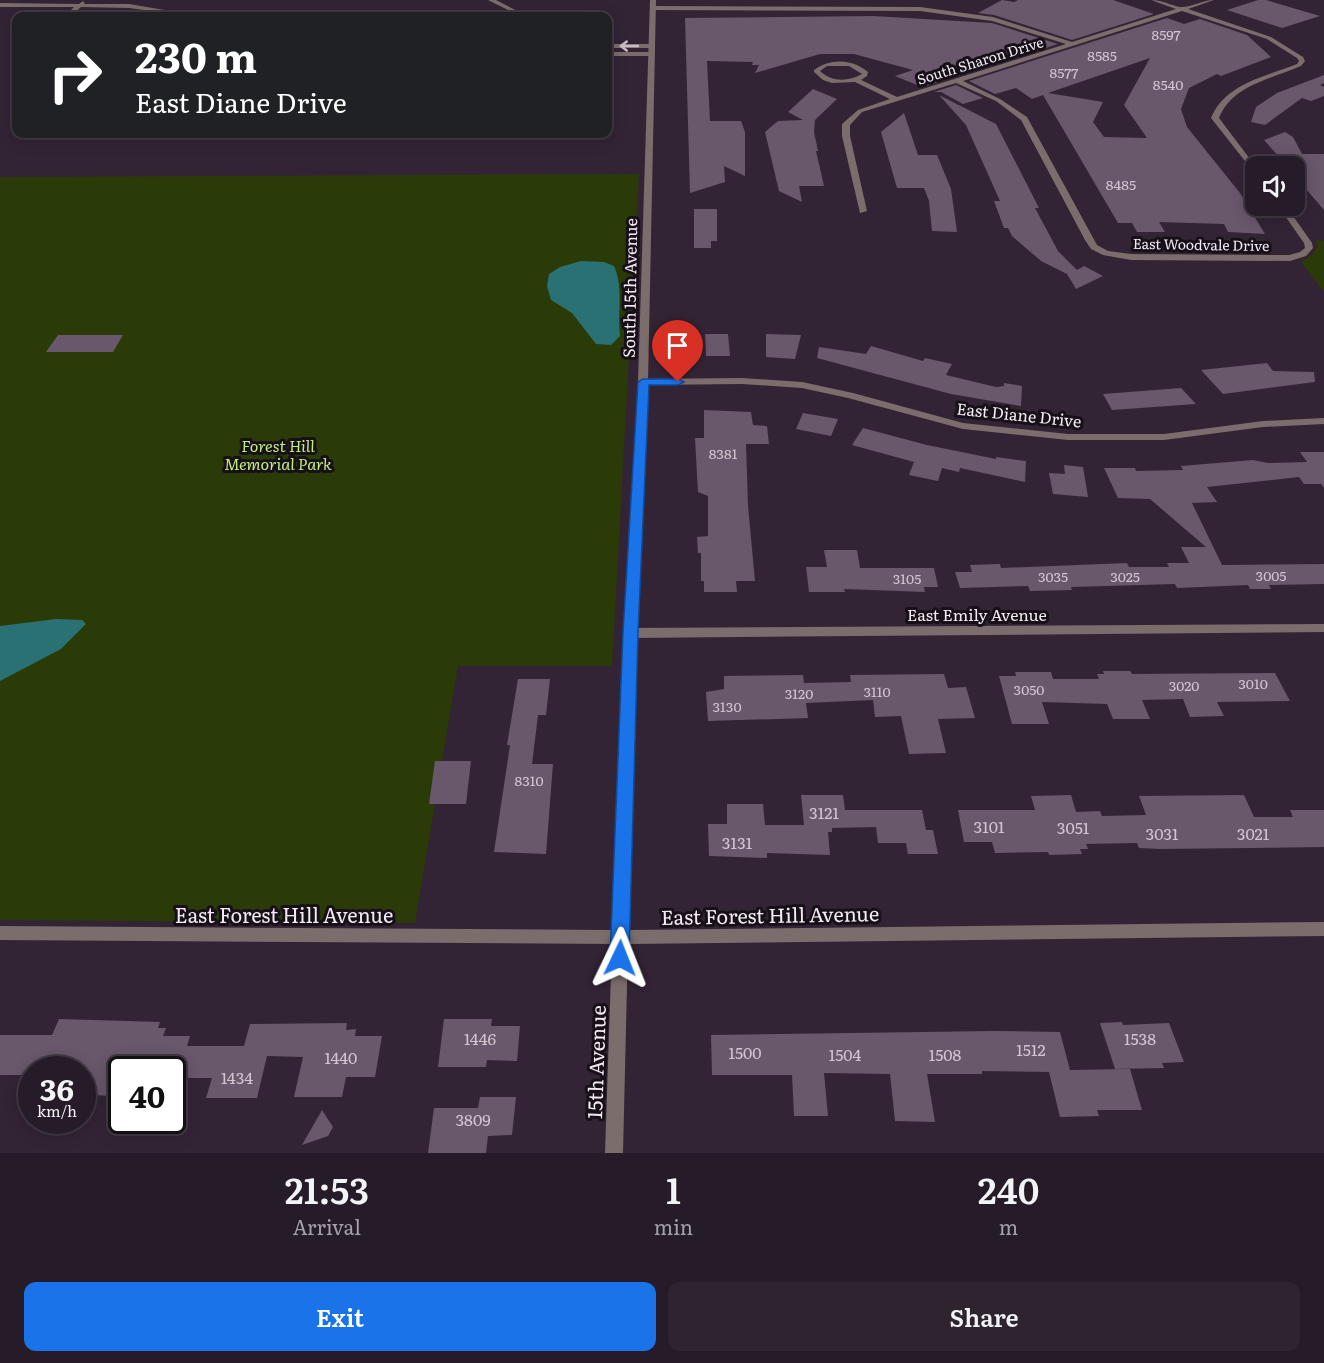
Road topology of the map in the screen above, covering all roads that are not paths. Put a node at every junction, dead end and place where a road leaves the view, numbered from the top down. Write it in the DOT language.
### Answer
graph roads {
  1 [pos="490,0"];
  2 [pos="1154,0"];
  3 [pos="1210,0"];
  4 [pos="83,2"];
  5 [pos="653,4"];
  6 [pos="0,5"];
  7 [pos="1181,10"];
  8 [pos="170,12"];
  9 [pos="516,12"];
  10 [pos="1073,44"];
  11 [pos="612,46"];
  12 [pos="650,50"];
  13 [pos="612,54"];
  14 [pos="856,80"];
  15 [pos="956,80"];
  16 [pos="895,99"];
  17 [pos="1245,158"];
  18 [pos="863,211"];
  19 [pos="1289,216"];
  20 [pos="643,382"];
  21 [pos="1324,421"];
  22 [pos="1324,628"];
  23 [pos="630,633"];
  24 [pos="1324,929"];
  25 [pos="0,933"];
  26 [pos="620,937"];
  27 [pos="614,1153"];
  1 -- 9 [label="street"];
  2 -- 7 [label="street"];
  3 -- 7 [label="street, South Sharon Drive"];
  4 -- 6 [label="street"];
  4 -- 8 [label="street"];
  5 -- 10 [label="street"];
  5 -- 12 [label="street, South 15th Avenue"];
  7 -- 10 [label="street, South Sharon Drive"];
  7 -- 17 [label="street"];
  10 -- 15 [label="street, South Sharon Drive"];
  12 -- 11 [label="street, one-way"];
  12 -- 13 [label="street"];
  12 -- 20 [label="street, South 15th Avenue"];
  14 -- 14 [label="street"];
  14 -- 16 [label="street"];
  15 -- 16 [label="street, South Sharon Drive"];
  15 -- 19 [label="street, East Woodvale Drive"];
  16 -- 18 [label="street, South Sharon Drive"];
  20 -- 21 [label="street, East Diane Drive"];
  20 -- 23 [label="street, South 15th Avenue"];
  22 -- 23 [label="street, East Emily Avenue"];
  23 -- 26 [label="street, South 15th Avenue"];
  24 -- 26 [label="street, East Forest Hill Avenue"];
  25 -- 26 [label="street, East Forest Hill Avenue"];
  26 -- 27 [label="street, 15th Avenue"];
}
